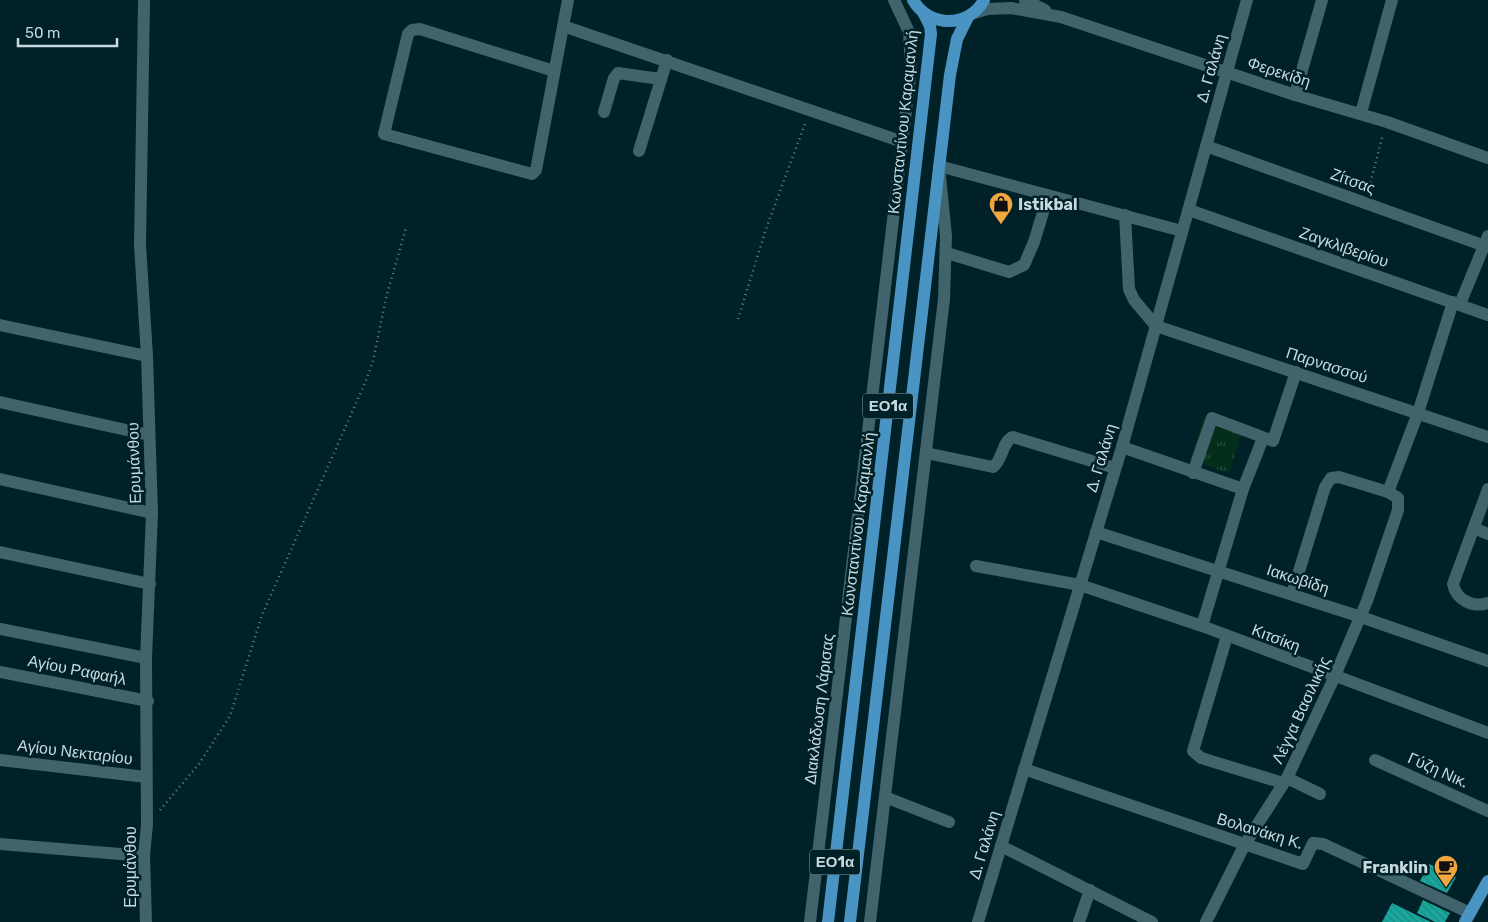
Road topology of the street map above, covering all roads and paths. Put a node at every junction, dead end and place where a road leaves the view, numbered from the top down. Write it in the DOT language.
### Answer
graph roads {
  1 [pos="568,0"];
  2 [pos="894,0"];
  3 [pos="913,0"];
  4 [pos="984,0"];
  5 [pos="1025,0"];
  6 [pos="1248,0"];
  7 [pos="1322,0"];
  8 [pos="1392,0"];
  9 [pos="144,2"];
  10 [pos="923,12"];
  11 [pos="971,15"];
  12 [pos="1061,17"];
  13 [pos="563,26"];
  14 [pos="667,60"];
  15 [pos="554,71"];
  16 [pos="1227,72"];
  17 [pos="660,79"];
  18 [pos="1296,95"];
  19 [pos="810,110"];
  20 [pos="604,112"];
  21 [pos="1361,113"];
  22 [pos="1387,122"];
  23 [pos="903,142"];
  24 [pos="1206,146"];
  25 [pos="639,151"];
  26 [pos="1488,158"];
  27 [pos="939,166"];
  28 [pos="1048,196"];
  29 [pos="1365,203"];
  30 [pos="1188,210"];
  31 [pos="1126,215"];
  32 [pos="406,228"];
  33 [pos="1182,231"];
  34 [pos="1487,243"];
  35 [pos="947,253"];
  36 [pos="1456,303"];
  37 [pos="1488,315"];
  38 [pos="738,319"];
  39 [pos="0,325"];
  40 [pos="1156,326"];
  41 [pos="147,356"];
  42 [pos="1296,372"];
  43 [pos="0,402"];
  44 [pos="1418,412"];
  45 [pos="149,435"];
  46 [pos="1488,437"];
  47 [pos="1263,438"];
  48 [pos="1122,447"];
  49 [pos="926,452"];
  50 [pos="1115,468"];
  51 [pos="1193,473"];
  52 [pos="0,479"];
  53 [pos="1243,489"];
  54 [pos="1488,489"];
  55 [pos="1388,492"];
  56 [pos="152,513"];
  57 [pos="1474,528"];
  58 [pos="1096,532"];
  59 [pos="1488,534"];
  60 [pos="0,552"];
  61 [pos="976,566"];
  62 [pos="1219,572"];
  63 [pos="150,584"];
  64 [pos="1080,585"];
  65 [pos="1292,594"];
  66 [pos="1488,603"];
  67 [pos="1361,617"];
  68 [pos="1202,626"];
  69 [pos="0,629"];
  70 [pos="1227,636"];
  71 [pos="146,658"];
  72 [pos="1488,661"];
  73 [pos="0,672"];
  74 [pos="1334,678"];
  75 [pos="148,700"];
  76 [pos="1488,733"];
  77 [pos="0,760"];
  78 [pos="1375,760"];
  79 [pos="1024,769"];
  80 [pos="146,777"];
  81 [pos="1285,781"];
  82 [pos="1320,794"];
  83 [pos="885,797"];
  84 [pos="1488,811"];
  85 [pos="949,822"];
  86 [pos="146,824"];
  87 [pos="0,844"];
  88 [pos="1245,844"];
  89 [pos="1001,846"];
  90 [pos="144,856"];
  91 [pos="1488,881"];
  92 [pos="1090,890"];
  93 [pos="1468,918"];
  94 [pos="146,922"];
  95 [pos="810,922"];
  96 [pos="828,922"];
  97 [pos="850,922"];
  98 [pos="870,922"];
  99 [pos="978,922"];
  100 [pos="1079,922"];
  101 [pos="1152,922"];
  102 [pos="1206,922"];
  1 -- 13 [label="street"];
  2 -- 23 [label="street, Διακλάδωση Λάρισας"];
  3 -- 10 [label="main road, ΕΟ1α"];
  4 -- 11 [label="main road, ΕΟ1α"];
  5 -- 12 [label="street, Φερεκίδη"];
  6 -- 16 [label="street, Δ. Γαλάνη"];
  7 -- 18 [label="street"];
  8 -- 21 [label="street"];
  9 -- 41 [label="street, Ερυμάνθου"];
  10 -- 11 [label="main road, ΕΟ1α"];
  10 -- 96 [label="main road, Κωνσταντίνου Καραμανλή / ΕΟ1α"];
  11 -- 12 [label="street, Φερεκίδη"];
  11 -- 27 [label="main road, ΕΟ1α"];
  12 -- 16 [label="street, Φερεκίδη"];
  13 -- 14 [label="street"];
  13 -- 15 [label="street"];
  14 -- 17 [label="street"];
  14 -- 19 [label="street"];
  15 -- 15 [label="street"];
  16 -- 18 [label="street, Φερεκίδη"];
  16 -- 24 [label="street, Δ. Γαλάνη"];
  17 -- 20 [label="street"];
  17 -- 25 [label="street"];
  18 -- 21 [label="street, Φερεκίδη"];
  19 -- 23 [label="street"];
  19 -- 38 [label="path"];
  21 -- 22 [label="street, Φερεκίδη"];
  22 -- 26 [label="street, Φερεκίδη"];
  22 -- 29 [label="path"];
  23 -- 95 [label="street, Διακλάδωση Λάρισας"];
  24 -- 29 [label="street, Ζίτσας"];
  24 -- 30 [label="street, Δ. Γαλάνη"];
  27 -- 28 [label="street"];
  27 -- 35 [label="street"];
  27 -- 97 [label="main road, ΕΟ1α"];
  28 -- 31 [label="street"];
  28 -- 35 [label="street"];
  29 -- 34 [label="street, Ζίτσας"];
  30 -- 33 [label="street, Δ. Γαλάνη"];
  30 -- 36 [label="street, Ζαγκλιβερίου"];
  31 -- 33 [label="street"];
  31 -- 40 [label="street"];
  32 -- 86 [label="path"];
  33 -- 40 [label="street, Δ. Γαλάνη"];
  34 -- 36 [label="street"];
  35 -- 49 [label="street"];
  36 -- 37 [label="street, Ζαγκλιβερίου"];
  36 -- 44 [label="street"];
  39 -- 41 [label="street"];
  40 -- 42 [label="street, Παρνασσού"];
  40 -- 48 [label="street, Δ. Γαλάνη"];
  41 -- 45 [label="street, Ερυμάνθου"];
  42 -- 44 [label="street, Παρνασσού"];
  42 -- 47 [label="street"];
  43 -- 45 [label="street"];
  44 -- 46 [label="street, Παρνασσού"];
  44 -- 55 [label="street"];
  45 -- 56 [label="street, Ερυμάνθου"];
  47 -- 51 [label="street"];
  47 -- 53 [label="street"];
  48 -- 50 [label="street, Δ. Γαλάνη"];
  48 -- 51 [label="street"];
  49 -- 50 [label="street"];
  49 -- 83 [label="street"];
  50 -- 58 [label="street, Δ. Γαλάνη"];
  51 -- 53 [label="street"];
  52 -- 56 [label="street"];
  53 -- 62 [label="street"];
  54 -- 57 [label="street"];
  55 -- 65 [label="street"];
  55 -- 67 [label="street, Λέγγα Βασιλικής"];
  56 -- 63 [label="street, Ερυμάνθου"];
  57 -- 59 [label="street"];
  57 -- 66 [label="street"];
  58 -- 62 [label="street, Ιακωβίδη"];
  58 -- 64 [label="street, Δ. Γαλάνη"];
  60 -- 63 [label="street"];
  61 -- 64 [label="street, Κιτσίκη"];
  62 -- 65 [label="street, Ιακωβίδη"];
  62 -- 68 [label="street"];
  63 -- 71 [label="street, Ερυμάνθου"];
  64 -- 68 [label="street, Κιτσίκη"];
  64 -- 79 [label="street, Δ. Γαλάνη"];
  65 -- 67 [label="street, Ιακωβίδη"];
  67 -- 72 [label="street, Ιακωβίδη"];
  67 -- 74 [label="street, Λέγγα Βασιλικής"];
  68 -- 70 [label="street, Κιτσίκη"];
  69 -- 71 [label="street"];
  70 -- 74 [label="street, Κιτσίκη"];
  70 -- 81 [label="street"];
  71 -- 75 [label="street, Ερυμάνθου"];
  73 -- 75 [label="street, Αγίου Ραφαήλ"];
  74 -- 76 [label="street, Κιτσίκη"];
  74 -- 81 [label="street, Λέγγα Βασιλικής"];
  75 -- 80 [label="street, Ερυμάνθου"];
  77 -- 80 [label="street, Αγίου Νεκταρίου"];
  78 -- 84 [label="street, Γύζη Νικ."];
  79 -- 88 [label="street, Βολανάκη Κ."];
  79 -- 89 [label="street, Δ. Γαλάνη"];
  80 -- 86 [label="street, Ερυμάνθου"];
  81 -- 82 [label="street"];
  81 -- 88 [label="street, Λέγγα Βασιλικής"];
  83 -- 85 [label="street"];
  83 -- 98 [label="street"];
  86 -- 90 [label="street, Ερυμάνθου"];
  87 -- 90 [label="street"];
  88 -- 93 [label="street, Βολανάκη Κ."];
  88 -- 102 [label="street, Λέγγα Βασιλικής"];
  89 -- 92 [label="street"];
  89 -- 99 [label="street, Δ. Γαλάνη"];
  90 -- 94 [label="street, Ερυμάνθου"];
  91 -- 93 [label="main road"];
  92 -- 100 [label="street"];
  92 -- 101 [label="street"];
}
